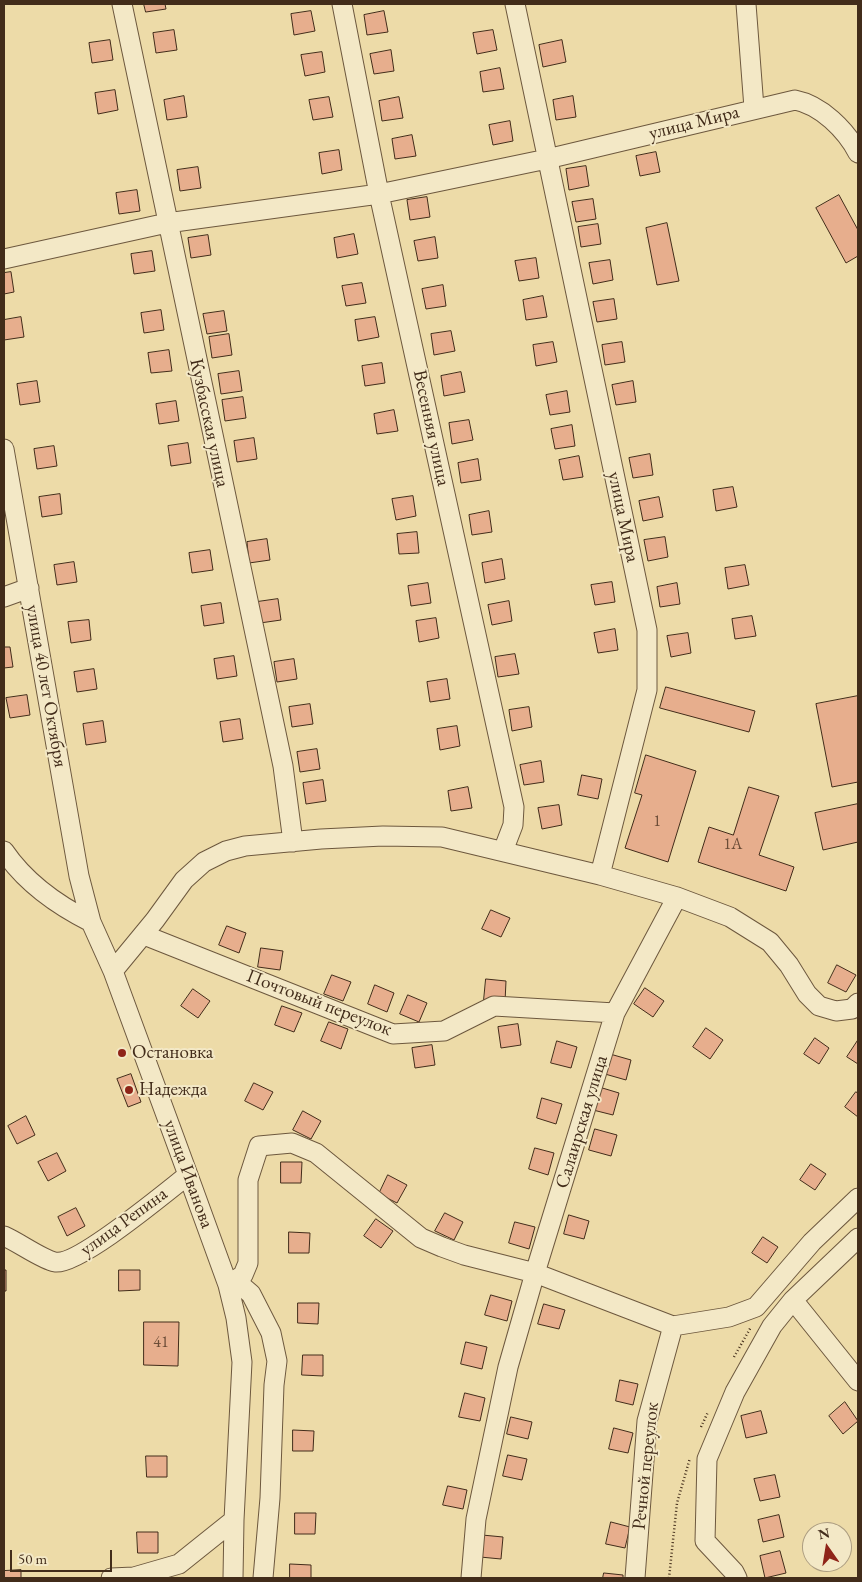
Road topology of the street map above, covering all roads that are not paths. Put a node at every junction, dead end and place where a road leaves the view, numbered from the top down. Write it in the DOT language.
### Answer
graph roads {
  1 [pos="122,4"];
  2 [pos="342,4"];
  3 [pos="515,4"];
  4 [pos="746,4"];
  5 [pos="754,108"];
  6 [pos="858,153"];
  7 [pos="547,159"];
  8 [pos="379,194"];
  9 [pos="167,223"];
  10 [pos="4,259"];
  11 [pos="4,449"];
  12 [pos="29,588"];
  13 [pos="4,597"];
  14 [pos="293,842"];
  15 [pos="4,851"];
  16 [pos="503,851"];
  17 [pos="600,874"];
  18 [pos="677,898"];
  19 [pos="91,922"];
  20 [pos="144,935"];
  21 [pos="112,971"];
  22 [pos="858,1003"];
  23 [pos="615,1013"];
  24 [pos="188,1175"];
  25 [pos="858,1198"];
  26 [pos="4,1236"];
  27 [pos="858,1238"];
  28 [pos="535,1274"];
  29 [pos="228,1285"];
  30 [pos="793,1300"];
  31 [pos="673,1326"];
  32 [pos="858,1381"];
  33 [pos="234,1520"];
  34 [pos="111,1578"];
  35 [pos="135,1578"];
  36 [pos="233,1578"];
  37 [pos="262,1578"];
  38 [pos="471,1578"];
  39 [pos="635,1578"];
  40 [pos="737,1578"];
  1 -- 9 [label="street, Кузбасская улица"];
  2 -- 8 [label="street, Весенняя улица"];
  3 -- 7 [label="street, улица Мира"];
  4 -- 5 [label="street"];
  5 -- 6 [label="street, улица Мира"];
  5 -- 7 [label="street, улица Мира"];
  7 -- 8 [label="street"];
  7 -- 17 [label="street, улица Мира"];
  8 -- 9 [label="street"];
  8 -- 16 [label="street, Весенняя улица"];
  9 -- 10 [label="street"];
  9 -- 14 [label="street, Кузбасская улица"];
  11 -- 12 [label="street, улица 40 лет Октября"];
  12 -- 13 [label="street"];
  12 -- 19 [label="street, улица 40 лет Октября"];
  14 -- 16 [label="street"];
  14 -- 20 [label="street"];
  15 -- 19 [label="street"];
  16 -- 17 [label="street"];
  17 -- 18 [label="street"];
  18 -- 22 [label="street"];
  18 -- 23 [label="street, Салаирская улица"];
  19 -- 21 [label="street, улица Иванова"];
  20 -- 21 [label="street"];
  20 -- 23 [label="street, Почтовый переулок"];
  21 -- 24 [label="street, улица Иванова"];
  23 -- 28 [label="street, Салаирская улица"];
  24 -- 26 [label="street, улица Репина"];
  24 -- 29 [label="street, улица Иванова"];
  25 -- 31 [label="street"];
  27 -- 30 [label="street"];
  28 -- 29 [label="street"];
  28 -- 31 [label="street"];
  28 -- 38 [label="street, Салаирская улица"];
  29 -- 33 [label="street, улица Иванова"];
  29 -- 37 [label="street"];
  30 -- 32 [label="street"];
  30 -- 40 [label="street"];
  31 -- 39 [label="street, Речной переулок"];
  33 -- 35 [label="street"];
  33 -- 36 [label="street, улица Иванова"];
  34 -- 35 [label="street"];
}
